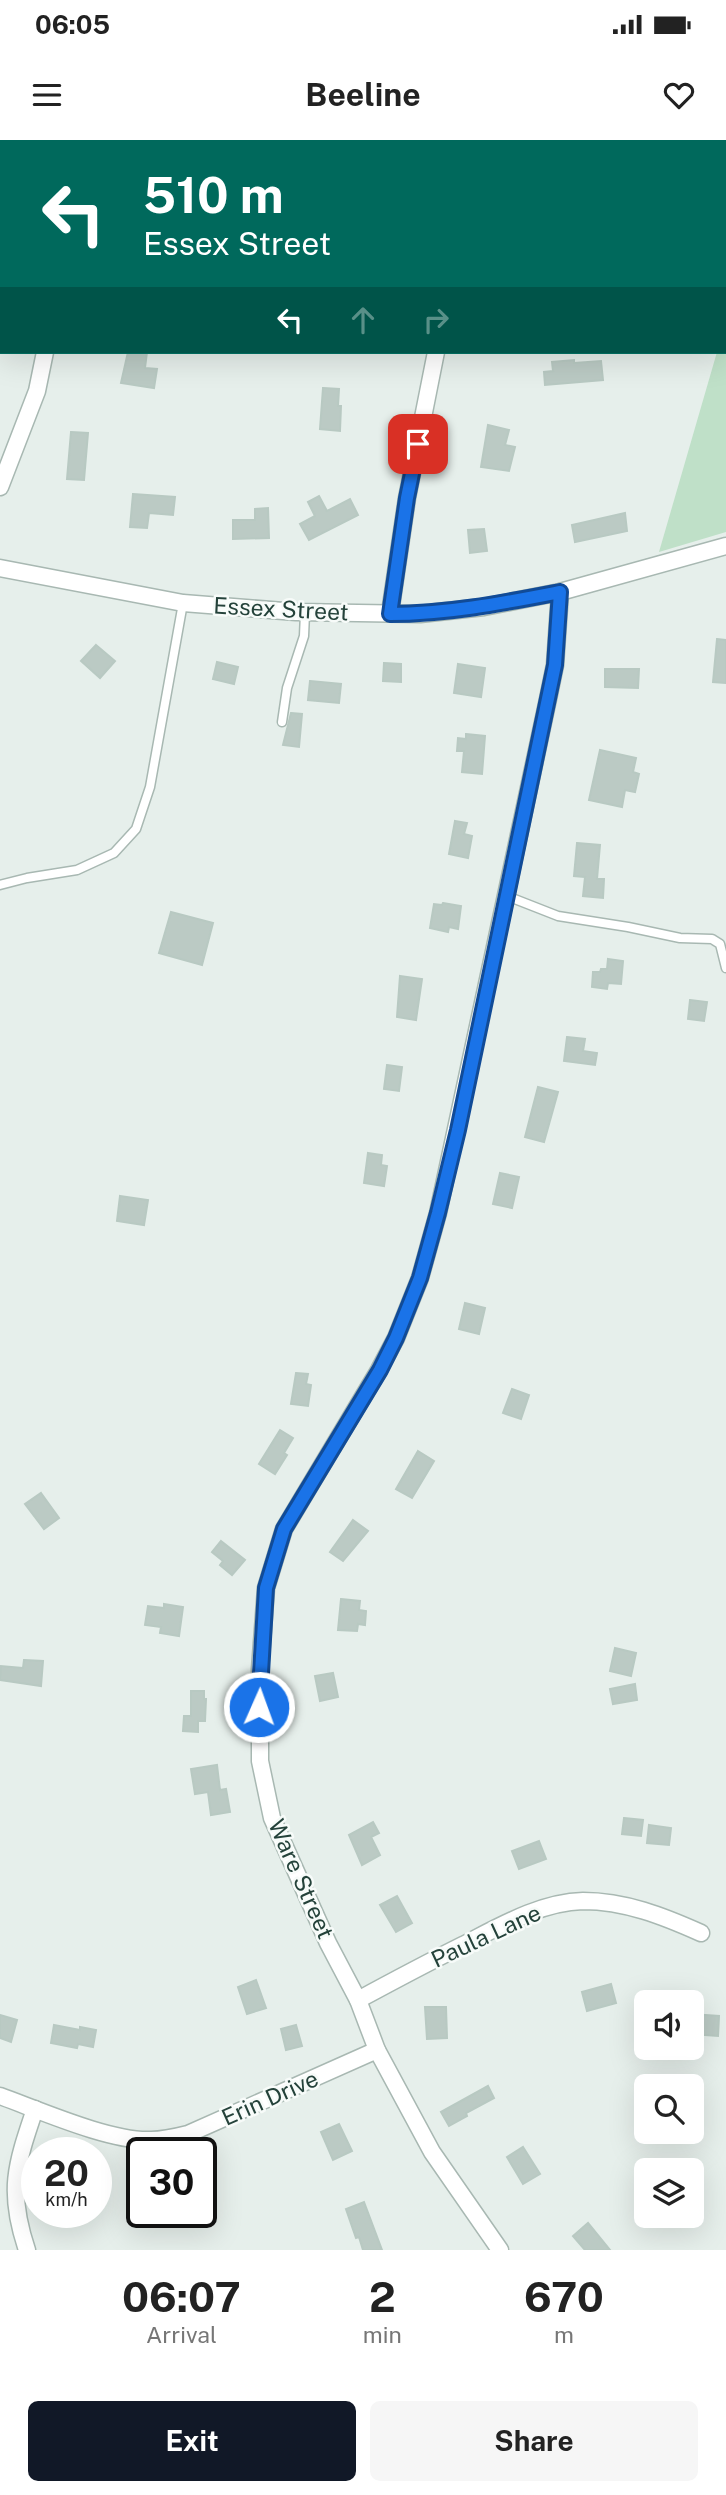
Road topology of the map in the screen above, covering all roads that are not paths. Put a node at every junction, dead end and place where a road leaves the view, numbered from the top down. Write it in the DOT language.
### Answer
graph roads {
  1 [pos="45,354"];
  2 [pos="436,354"];
  3 [pos="0,487"];
  4 [pos="726,546"];
  5 [pos="0,568"];
  6 [pos="560,592"];
  7 [pos="183,603"];
  8 [pos="305,612"];
  9 [pos="390,614"];
  10 [pos="282,722"];
  11 [pos="0,886"];
  12 [pos="507,896"];
  13 [pos="726,968"];
  14 [pos="701,1933"];
  15 [pos="358,2000"];
  16 [pos="377,2050"];
  17 [pos="0,2096"];
  18 [pos="36,2109"];
  19 [pos="27,2250"];
  20 [pos="500,2250"];
  1 -- 3 [label="street"];
  2 -- 9 [label="street"];
  4 -- 6 [label="street, Essex Street"];
  5 -- 7 [label="street, Essex Street"];
  6 -- 9 [label="street, Essex Street"];
  6 -- 12 [label="street, Ware Street"];
  7 -- 8 [label="street, Essex Street"];
  7 -- 11 [label="lane"];
  8 -- 9 [label="street, Essex Street"];
  8 -- 10 [label="lane"];
  12 -- 13 [label="lane"];
  12 -- 15 [label="street, Ware Street"];
  14 -- 15 [label="street, Paula Lane"];
  15 -- 16 [label="street, Ware Street"];
  16 -- 18 [label="street, Erin Drive"];
  16 -- 20 [label="street, Ware Street"];
  17 -- 18 [label="street, Erin Drive"];
  18 -- 19 [label="street"];
}
